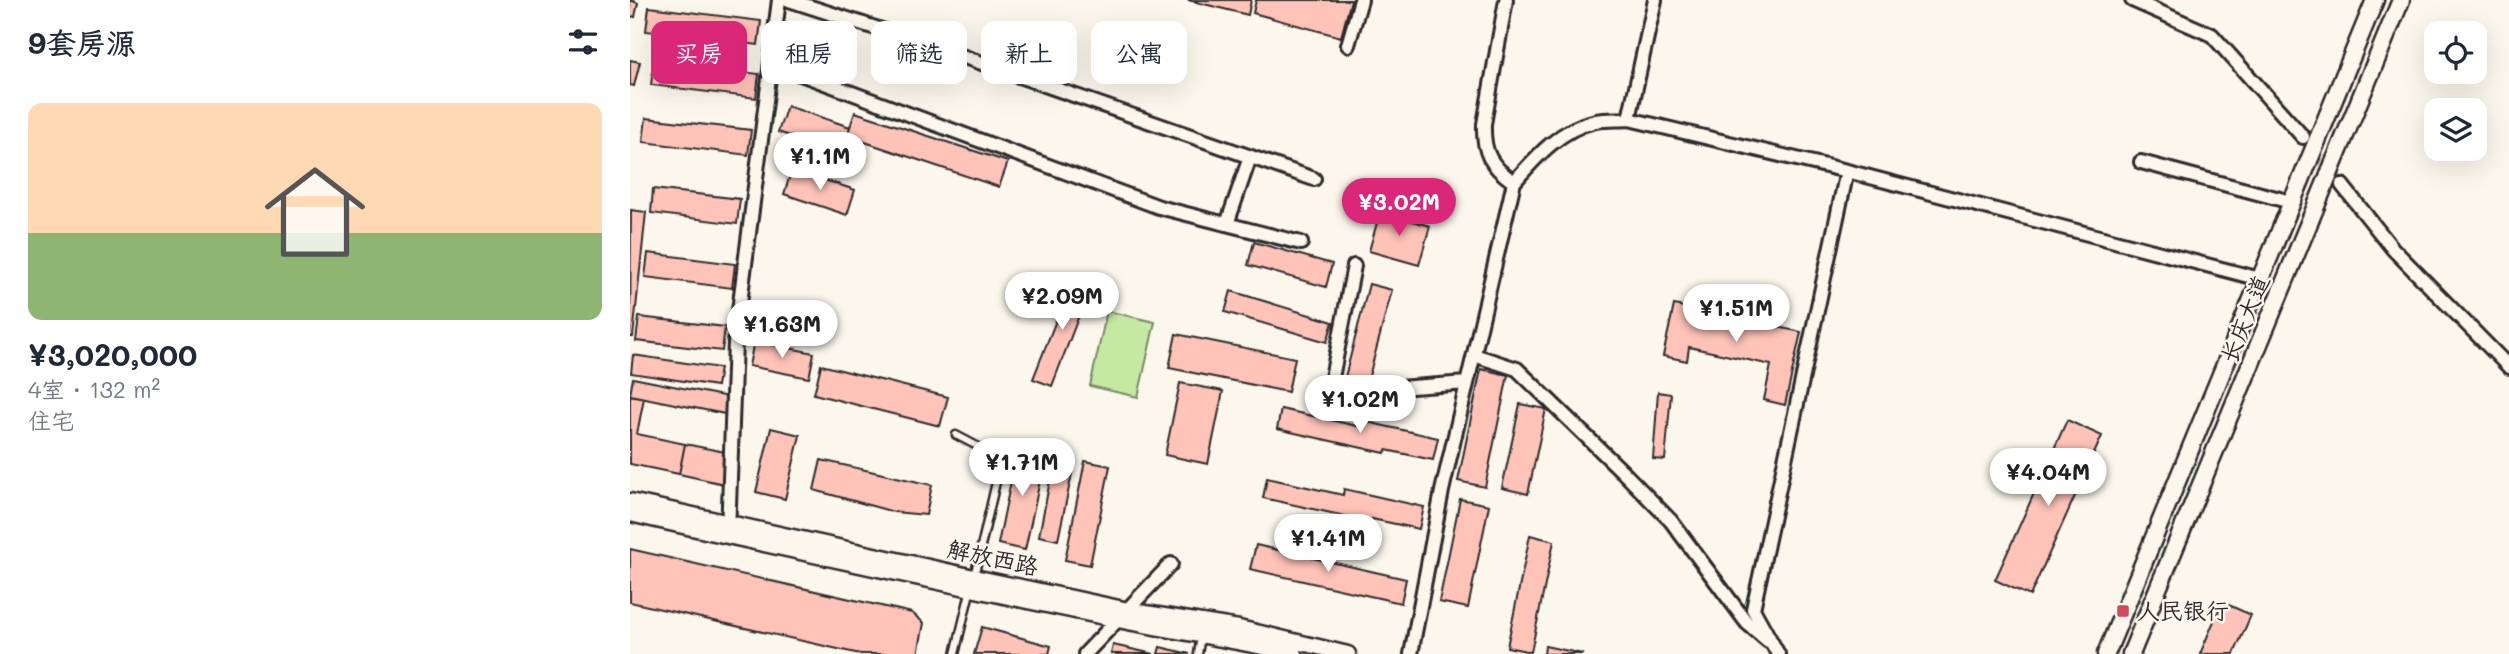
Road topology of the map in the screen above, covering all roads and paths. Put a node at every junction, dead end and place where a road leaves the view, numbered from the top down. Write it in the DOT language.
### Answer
graph roads {
  1 [pos="779,0"];
  2 [pos="789,0"];
  3 [pos="1361,0"];
  4 [pos="1506,0"];
  5 [pos="1655,0"];
  6 [pos="2132,0"];
  7 [pos="2375,0"];
  8 [pos="2401,0"];
  9 [pos="776,21"];
  10 [pos="1348,45"];
  11 [pos="768,84"];
  12 [pos="828,84"];
  13 [pos="1629,119"];
  14 [pos="2303,137"];
  15 [pos="1250,157"];
  16 [pos="2141,162"];
  17 [pos="1847,171"];
  18 [pos="1314,179"];
  19 [pos="1514,182"];
  20 [pos="2342,185"];
  21 [pos="2291,202"];
  22 [pos="1227,224"];
  23 [pos="1301,243"];
  24 [pos="1354,266"];
  25 [pos="2260,279"];
  26 [pos="1474,355"];
  27 [pos="2509,367"];
  28 [pos="1467,383"];
  29 [pos="956,435"];
  30 [pos="630,501"];
  31 [pos="630,514"];
  32 [pos="728,530"];
  33 [pos="1171,564"];
  34 [pos="972,583"];
  35 [pos="1122,615"];
  36 [pos="1202,634"];
  37 [pos="1776,650"];
  38 [pos="955,654"];
  39 [pos="1085,654"];
  40 [pos="1198,654"];
  41 [pos="1295,654"];
  42 [pos="1348,654"];
  43 [pos="1411,654"];
  44 [pos="2106,654"];
  45 [pos="2131,654"];
  1 -- 9 [label="street"];
  2 -- 15 [label="street"];
  3 -- 10 [label="street"];
  4 -- 19 [label="street"];
  5 -- 13 [label="street"];
  6 -- 14 [label="street"];
  7 -- 21 [label="main road, 长庆大道"];
  8 -- 45 [label="main road, 长庆大道"];
  11 -- 32 [label="street"];
  12 -- 22 [label="street"];
  13 -- 17 [label="street"];
  13 -- 19 [label="street"];
  15 -- 18 [label="street"];
  15 -- 22 [label="street"];
  16 -- 21 [label="street"];
  17 -- 25 [label="street"];
  17 -- 37 [label="street"];
  19 -- 26 [label="street"];
  20 -- 27 [label="street"];
  21 -- 25 [label="main road, 长庆大道"];
  22 -- 23 [label="street"];
  24 -- 28 [label="street"];
  25 -- 44 [label="main road, 长庆大道"];
  26 -- 28 [label="street"];
  26 -- 37 [label="street"];
  28 -- 43 [label="street"];
  29 -- 34 [label="lane"];
  30 -- 32 [label="street, 解放西路"];
  31 -- 32 [label="street, 解放西路"];
  32 -- 34 [label="street, 解放西路"];
  33 -- 35 [label="street"];
  34 -- 35 [label="street, 解放西路"];
  34 -- 38 [label="lane"];
  35 -- 36 [label="street, 解放西路"];
  35 -- 39 [label="street"];
  35 -- 42 [label="street, 解放西路"];
  36 -- 40 [label="lane"];
  36 -- 41 [label="street, 解放西路"];
}
